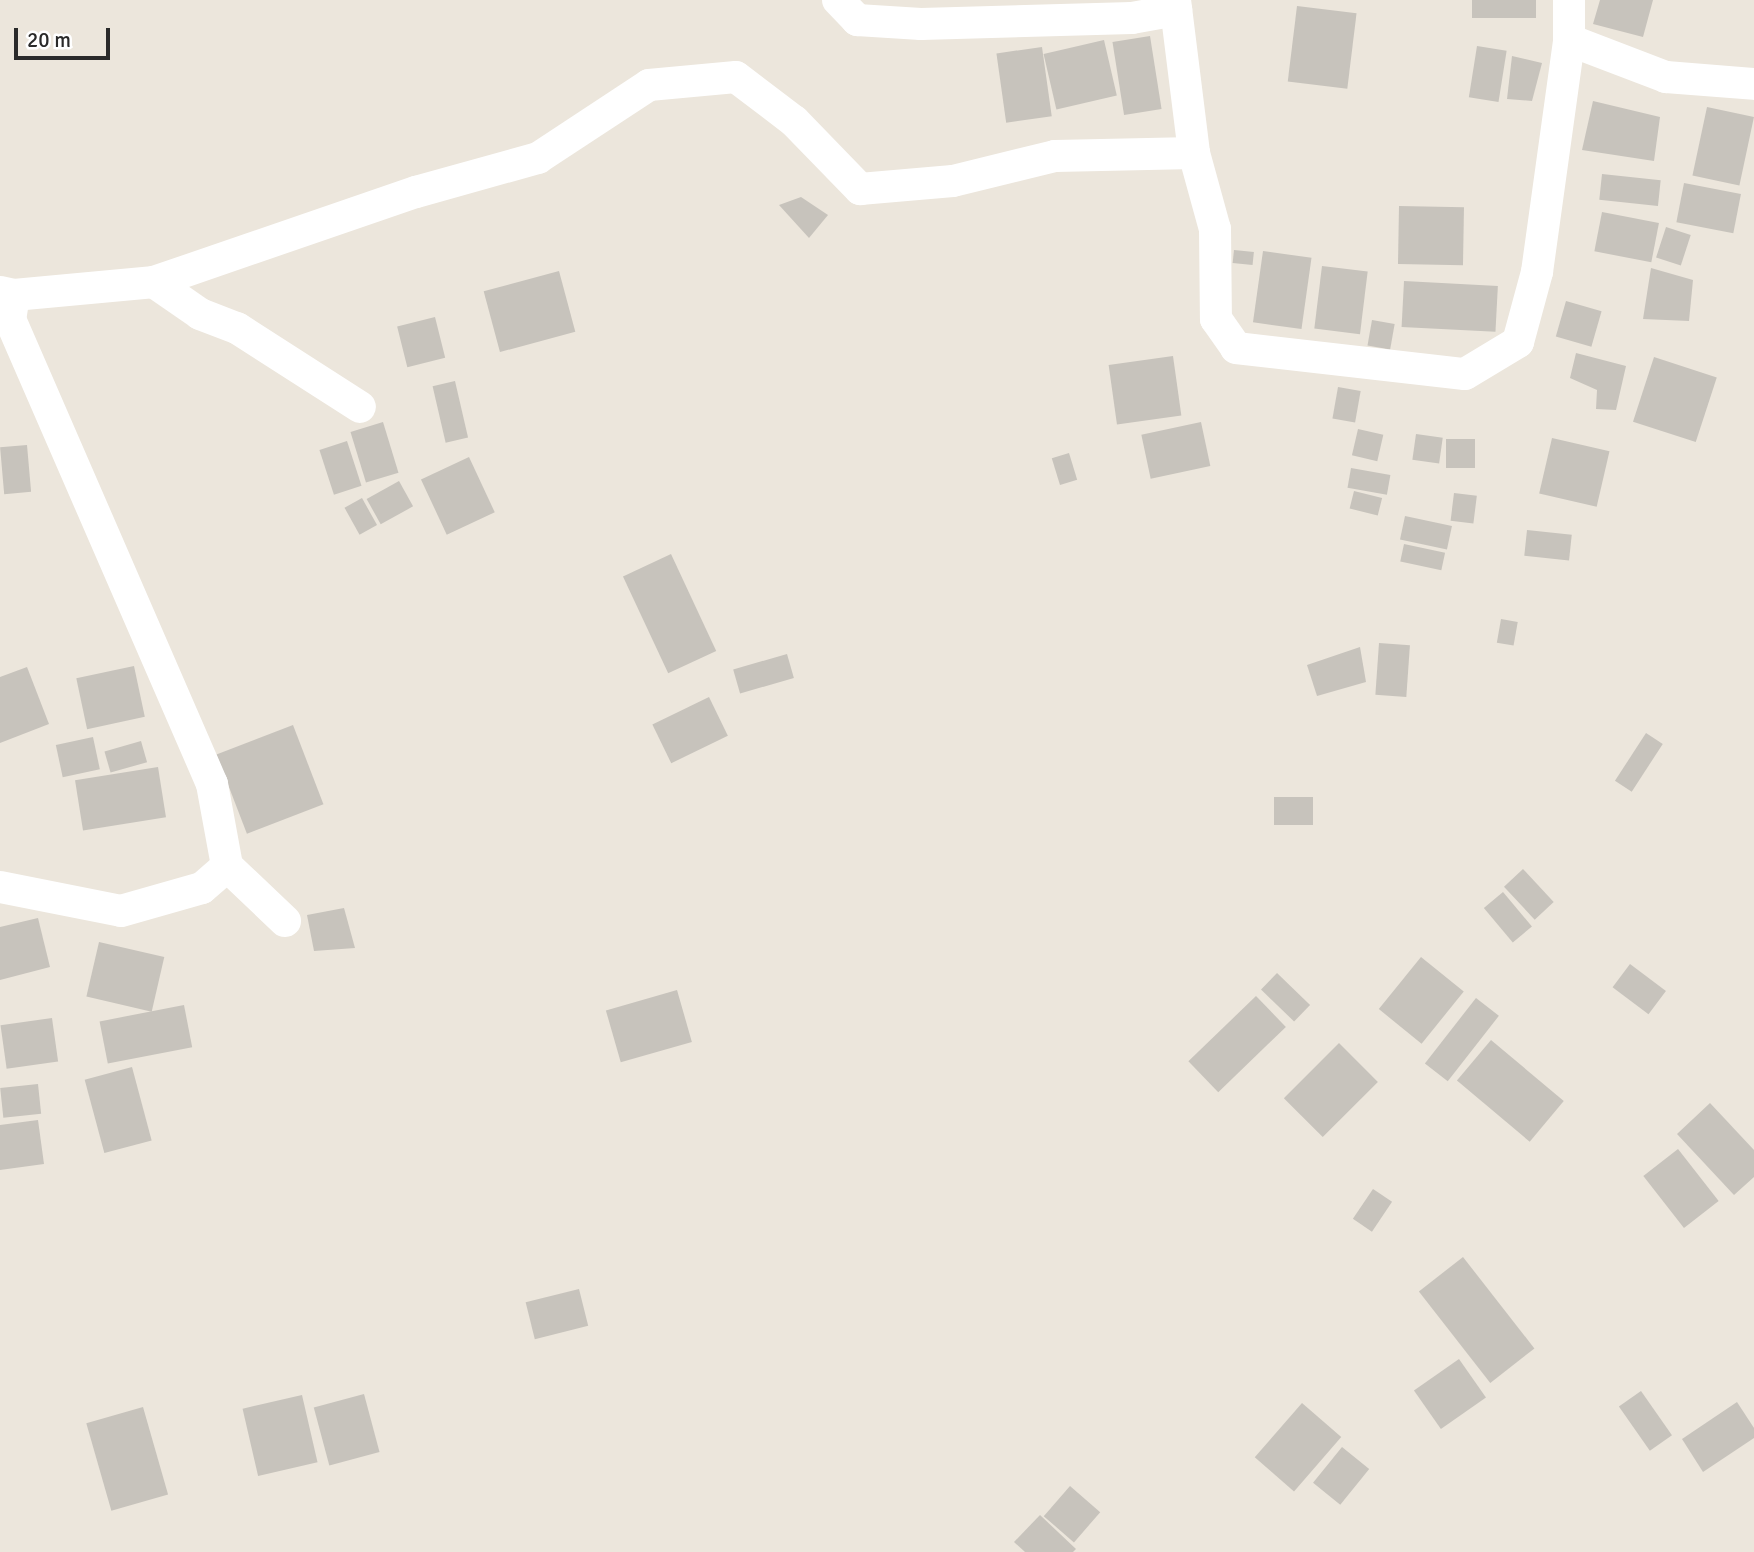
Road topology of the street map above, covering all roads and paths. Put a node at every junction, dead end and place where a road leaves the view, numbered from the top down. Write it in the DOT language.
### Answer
graph roads {
  1 [pos="838,0"];
  2 [pos="964,0"];
  3 [pos="1569,0"];
  4 [pos="1175,5"];
  5 [pos="921,24"];
  6 [pos="1569,40"];
  7 [pos="1754,84"];
  8 [pos="1194,153"];
  9 [pos="154,282"];
  10 [pos="7,294"];
  11 [pos="360,407"];
  12 [pos="226,866"];
  13 [pos="0,887"];
  14 [pos="285,921"];
  1 -- 5 [label="street"];
  2 -- 5 [label="street"];
  3 -- 6 [label="street"];
  4 -- 5 [label="street"];
  4 -- 8 [label="street"];
  6 -- 7 [label="street"];
  6 -- 8 [label="street"];
  8 -- 9 [label="street"];
  9 -- 10 [label="street"];
  9 -- 11 [label="street"];
  10 -- 12 [label="street"];
  12 -- 13 [label="street"];
  12 -- 14 [label="street"];
}
